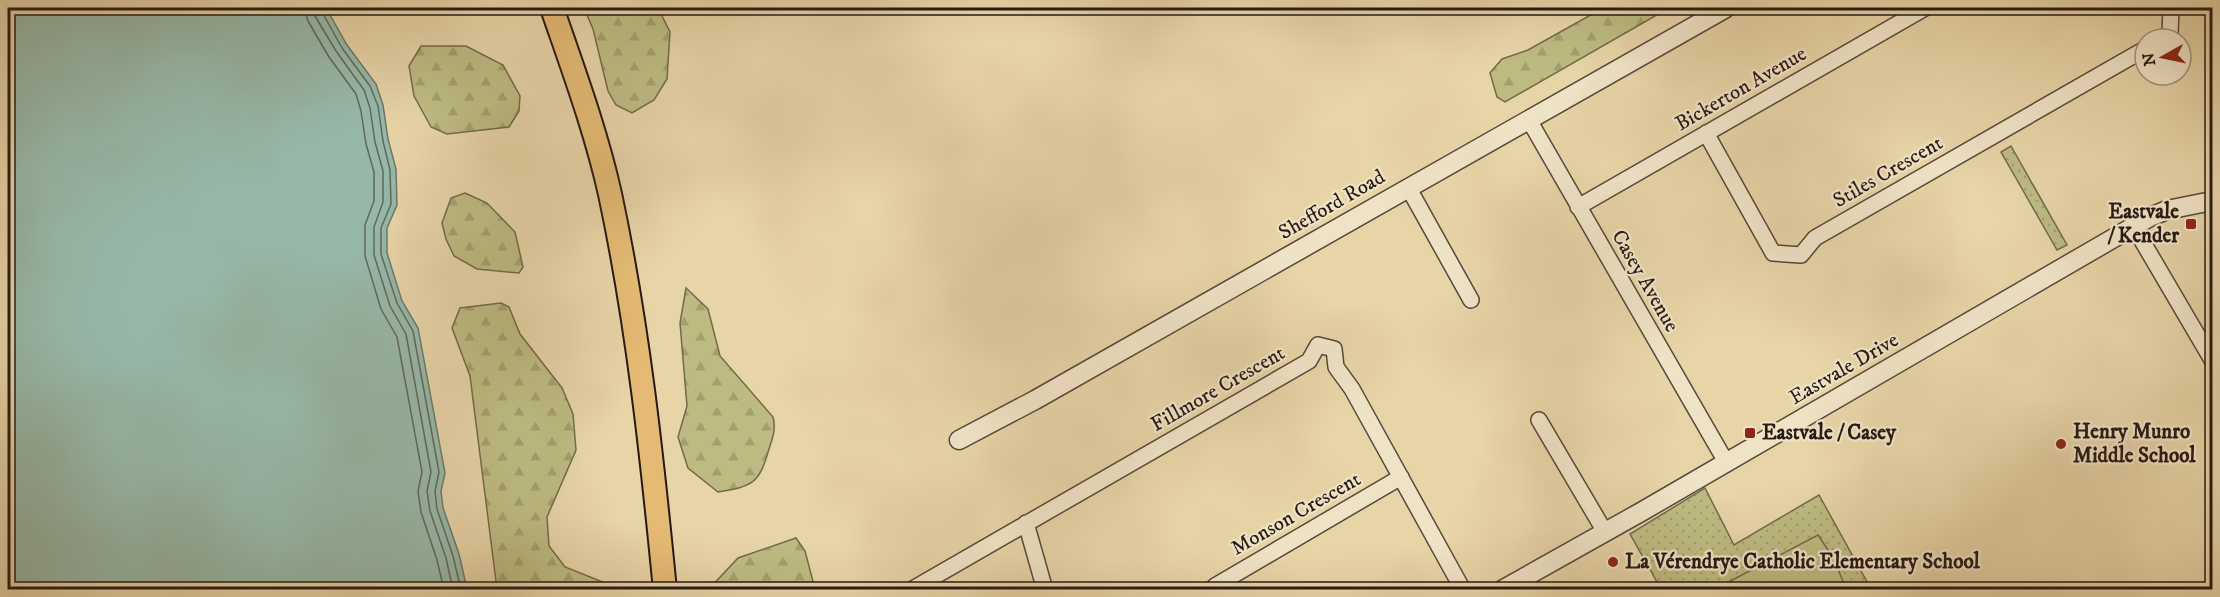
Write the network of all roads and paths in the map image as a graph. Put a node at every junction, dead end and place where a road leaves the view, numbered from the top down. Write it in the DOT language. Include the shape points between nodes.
graph roads {
  1 [pos="552,8"];
  2 [pos="1726,8"];
  3 [pos="1925,8"];
  4 [pos="2171,8"];
  5 [pos="2170,27"];
  6 [pos="2133,56"];
  7 [pos="1529,120"];
  8 [pos="1706,133"];
  9 [pos="1408,188"];
  10 [pos="2212,201"];
  11 [pos="1578,207"];
  12 [pos="2134,227"];
  13 [pos="1471,300"];
  14 [pos="2211,355"];
  15 [pos="1539,420"];
  16 [pos="958,440"];
  17 [pos="1726,462"];
  18 [pos="1401,477"];
  19 [pos="1026,523"];
  20 [pos="1605,532"];
  21 [pos="665,590"];
  22 [pos="911,590"];
  23 [pos="1045,590"];
  24 [pos="1214,590"];
  25 [pos="1463,590"];
  26 [pos="1502,590"];
  1 -- 21 [label="main road" via="607,184 635,322"];
  2 -- 7 [label="street, Shefford Road"];
  3 -- 8 [label="street, Bickerton Avenue"];
  4 -- 5 [label="street"];
  6 -- 8 [label="street, Stiles Crescent" via="1815,238 1801,255 1773,254"];
  7 -- 9 [label="street, Shefford Road"];
  7 -- 11 [label="street, Casey Avenue"];
  8 -- 11 [label="street, Bickerton Avenue"];
  9 -- 13 [label="street"];
  9 -- 16 [label="street, Shefford Road"];
  10 -- 12 [label="street, Eastvale Drive" via="2167,210"];
  11 -- 17 [label="street, Casey Avenue"];
  12 -- 14 [label="street"];
  12 -- 17 [label="street, Eastvale Drive"];
  15 -- 20 [label="street"];
  17 -- 20 [label="street, Eastvale Drive"];
  18 -- 19 [label="street, Fillmore Crescent" via="1336,367 1334,350 1318,345 1309,361"];
  18 -- 24 [label="street, Monson Crescent"];
  18 -- 25 [label="street, Fillmore Crescent"];
  19 -- 22 [label="street, Fillmore Crescent"];
  19 -- 23 [label="street"];
  20 -- 26 [label="street, Eastvale Drive"];
}
